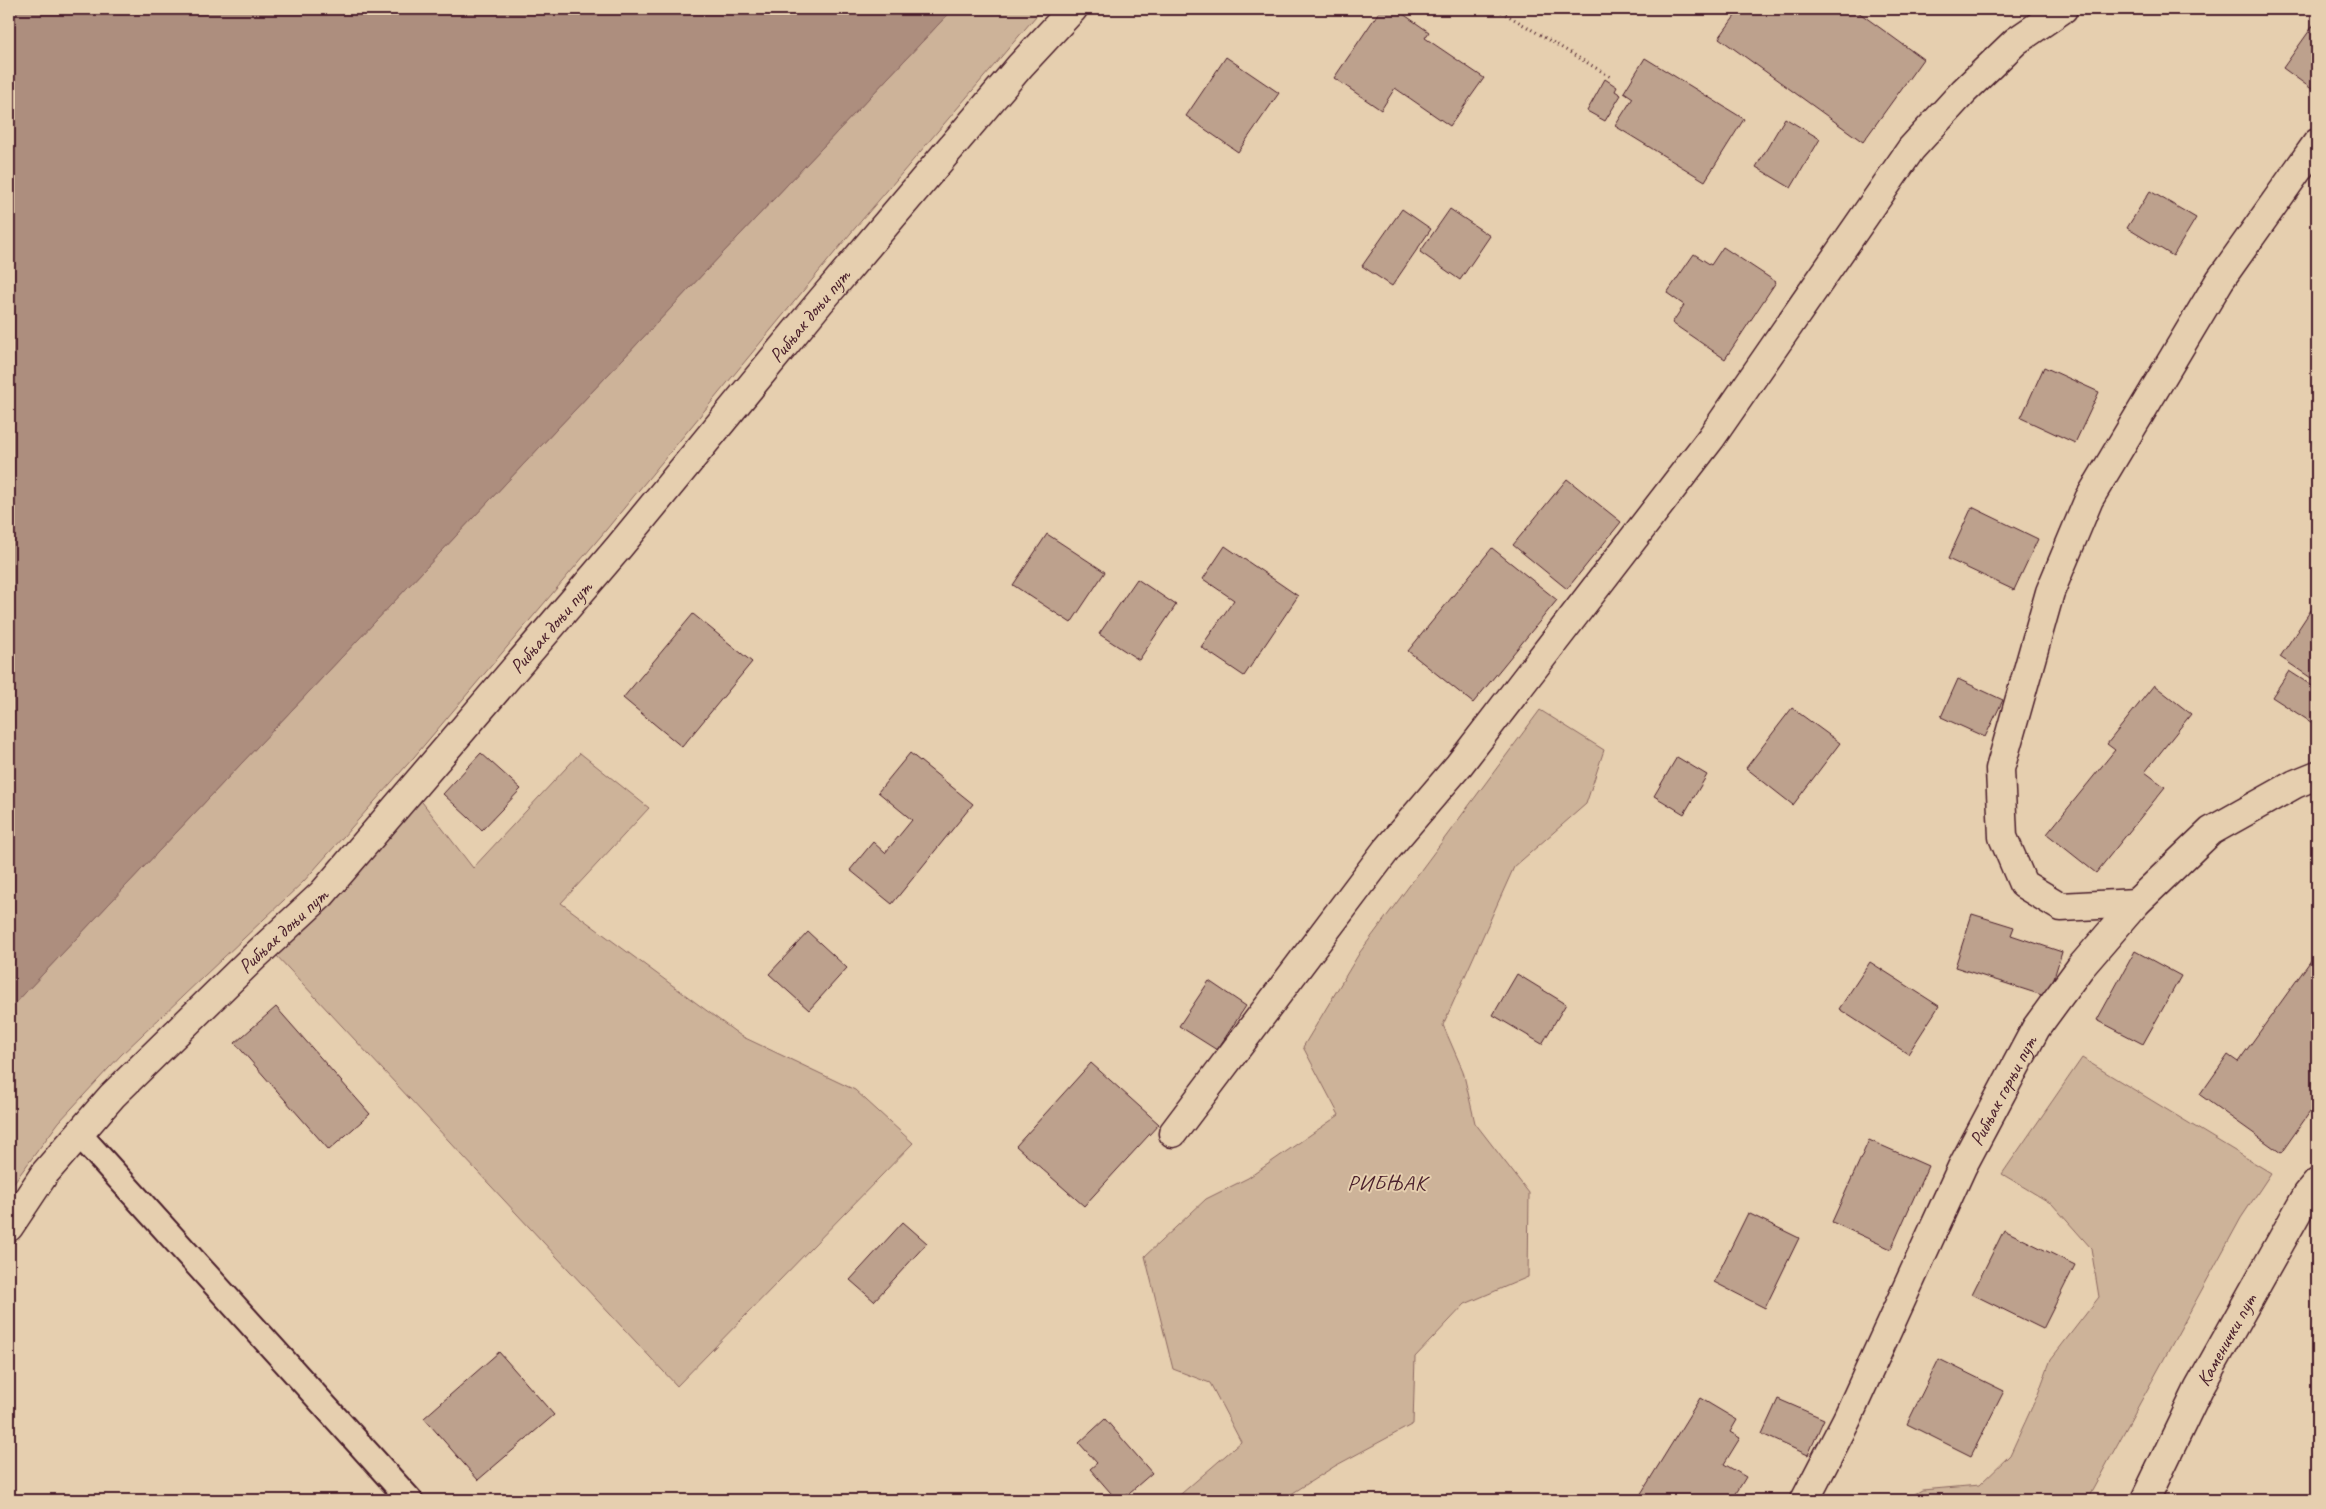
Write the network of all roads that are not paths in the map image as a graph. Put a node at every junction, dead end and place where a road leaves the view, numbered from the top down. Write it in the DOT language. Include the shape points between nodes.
graph roads {
  1 [pos="1073,9"];
  2 [pos="2063,9"];
  3 [pos="2317,143"];
  4 [pos="2317,775"];
  5 [pos="2136,903"];
  6 [pos="1174,1133"];
  7 [pos="79,1134"];
  8 [pos="2314,1193"];
  9 [pos="9,1227"];
  10 [pos="410,1500"];
  11 [pos="1805,1500"];
  12 [pos="2145,1500"];
  1 -- 7 [label="street, Рибњак доњи пут" via="1020,66 619,547 322,894 119,1089"];
  2 -- 6 [label="street" via="2016,42 1964,91 1911,149 1711,438 1460,765 1386,849"];
  3 -- 5 [label="street" via="2220,280 2089,499 2050,592 2000,769 2003,837 2023,884 2061,906"];
  4 -- 5 [label="street, Рибњак горњи пут" via="2212,831"];
  5 -- 11 [label="street, Рибњак горњи пут" via="2080,968 2036,1028 1962,1167 1847,1419"];
  7 -- 9 [label="street, Рибњак доњи пут" via="45,1174"];
  7 -- 10 [label="lane"];
  8 -- 12 [label="street, Каменички пут" via="2199,1388"];
}
